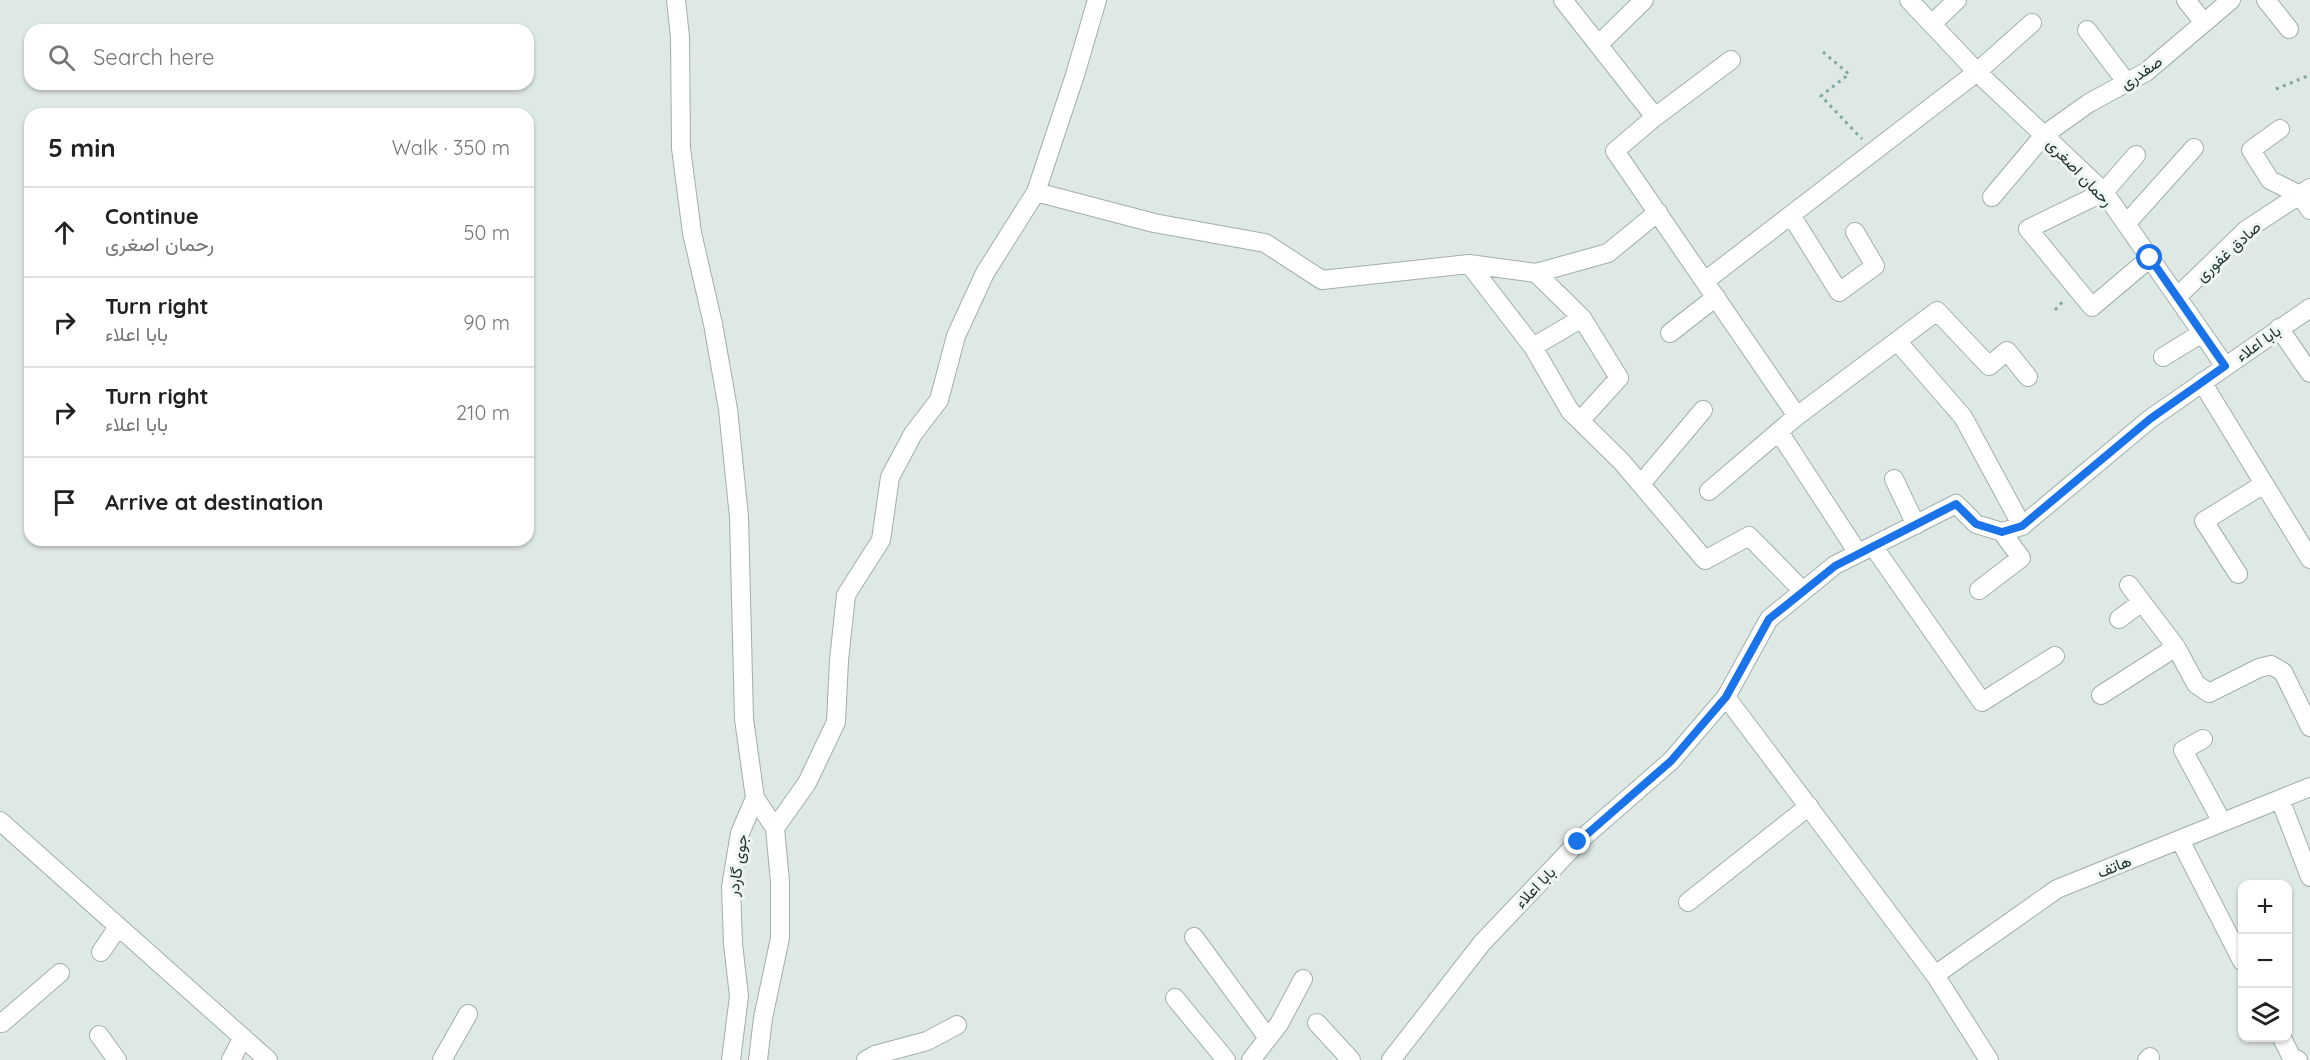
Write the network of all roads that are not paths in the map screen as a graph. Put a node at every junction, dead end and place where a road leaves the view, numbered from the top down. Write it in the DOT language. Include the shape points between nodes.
graph roads {
  1 [pos="676,0"];
  2 [pos="1097,0"];
  3 [pos="1563,0"];
  4 [pos="1644,0"];
  5 [pos="1909,0"];
  6 [pos="1957,0"];
  7 [pos="2186,0"];
  8 [pos="2230,0"];
  9 [pos="2266,0"];
  10 [pos="2032,23"];
  11 [pos="2204,23"];
  12 [pos="1932,24"];
  13 [pos="2289,29"];
  14 [pos="2087,30"];
  15 [pos="1598,45"];
  16 [pos="1731,60"];
  17 [pos="1977,72"];
  18 [pos="2127,83"];
  19 [pos="1655,117"];
  20 [pos="2280,129"];
  21 [pos="2044,135"];
  22 [pos="2194,148"];
  23 [pos="2136,155"];
  24 [pos="1036,192"];
  25 [pos="2104,192"];
  26 [pos="1992,197"];
  27 [pos="2307,198"];
  28 [pos="1658,212"];
  29 [pos="1791,214"];
  30 [pos="2126,224"];
  31 [pos="1855,232"];
  32 [pos="2150,258"];
  33 [pos="1468,264"];
  34 [pos="1536,273"];
  35 [pos="1705,281"];
  36 [pos="1716,297"];
  37 [pos="2177,297"];
  38 [pos="2310,308"];
  39 [pos="1582,318"];
  40 [pos="2279,328"];
  41 [pos="1670,333"];
  42 [pos="2202,333"];
  43 [pos="1897,341"];
  44 [pos="1533,347"];
  45 [pos="2163,357"];
  46 [pos="2225,366"];
  47 [pos="2310,373"];
  48 [pos="2028,377"];
  49 [pos="2202,382"];
  50 [pos="1703,410"];
  51 [pos="1797,416"];
  52 [pos="1580,420"];
  53 [pos="1779,432"];
  54 [pos="1894,479"];
  55 [pos="1641,484"];
  56 [pos="2264,484"];
  57 [pos="1709,491"];
  58 [pos="1916,525"];
  59 [pos="2022,526"];
  60 [pos="2002,532"];
  61 [pos="1866,550"];
  62 [pos="2310,559"];
  63 [pos="2238,574"];
  64 [pos="2129,585"];
  65 [pos="1979,590"];
  66 [pos="1803,591"];
  67 [pos="2142,602"];
  68 [pos="2119,619"];
  69 [pos="2176,647"];
  70 [pos="2055,656"];
  71 [pos="2101,695"];
  72 [pos="1726,697"];
  73 [pos="2310,727"];
  74 [pos="2203,739"];
  75 [pos="2310,787"];
  76 [pos="756,798"];
  77 [pos="2280,799"];
  78 [pos="1809,806"];
  79 [pos="0,821"];
  80 [pos="2222,822"];
  81 [pos="775,828"];
  82 [pos="2180,840"];
  83 [pos="2310,877"];
  84 [pos="1688,902"];
  85 [pos="118,927"];
  86 [pos="1194,937"];
  87 [pos="101,952"];
  88 [pos="2238,953"];
  89 [pos="60,974"];
  90 [pos="1935,975"];
  91 [pos="1303,979"];
  92 [pos="1175,998"];
  93 [pos="468,1014"];
  94 [pos="0,1021"];
  95 [pos="1317,1023"];
  96 [pos="957,1025"];
  97 [pos="99,1035"];
  98 [pos="243,1037"];
  99 [pos="1268,1038"];
  100 [pos="2284,1042"];
  101 [pos="117,1060"];
  102 [pos="231,1060"];
  103 [pos="268,1060"];
  104 [pos="442,1060"];
  105 [pos="731,1060"];
  106 [pos="758,1060"];
  107 [pos="866,1060"];
  108 [pos="1226,1060"];
  109 [pos="1251,1060"];
  110 [pos="1351,1060"];
  111 [pos="1391,1060"];
  112 [pos="1989,1060"];
  113 [pos="2298,1060"];
  1 -- 76 [label="street" via="681,148 692,233 728,409 739,517 744,718"];
  2 -- 24 [label="street"];
  3 -- 15 [label="street"];
  4 -- 15 [label="street"];
  5 -- 12 [label="street, رحمان اصغری"];
  6 -- 12 [label="street"];
  7 -- 11 [label="street"];
  8 -- 11 [label="street, صفدری"];
  9 -- 13 [label="street"];
  10 -- 17 [label="street"];
  11 -- 18 [label="street, صفدری" via="2146,72"];
  12 -- 17 [label="street, رحمان اصغری"];
  14 -- 18 [label="street"];
  15 -- 19 [label="street"];
  16 -- 19 [label="street"];
  17 -- 21 [label="street, رحمان اصغری"];
  17 -- 29 [label="street"];
  18 -- 21 [label="street, صفدری" via="2089,103"];
  19 -- 28 [label="street" via="1615,151"];
  20 -- 27 [label="street" via="2251,150 2270,180"];
  21 -- 25 [label="street, رحمان اصغری"];
  21 -- 26 [label="street, صفدری"];
  22 -- 30 [label="street"];
  23 -- 25 [label="street"];
  24 -- 33 [label="street" via="1154,223 1265,243 1322,280"];
  24 -- 81 [label="street" via="985,273 956,336 939,400 913,434 890,477 881,540 846,596 836,722 807,783"];
  25 -- 30 [label="street, رحمان اصغری"];
  25 -- 32 [label="street" via="2028,229 2092,307"];
  27 -- 37 [label="street, صادق غفوری" via="2247,231"];
  28 -- 34 [label="street" via="1608,253"];
  28 -- 35 [label="street"];
  29 -- 31 [label="street" via="1839,292 1875,266"];
  29 -- 35 [label="street"];
  30 -- 32 [label="street, رحمان اصغری"];
  32 -- 37 [label="street, رحمان اصغری"];
  33 -- 34 [label="street"];
  33 -- 44 [label="street"];
  34 -- 39 [label="street"];
  35 -- 36 [label="street"];
  36 -- 41 [label="street"];
  36 -- 51 [label="street"];
  37 -- 42 [label="street, رحمان اصغری"];
  38 -- 40 [label="street, بابا اعلاء"];
  39 -- 44 [label="street"];
  39 -- 52 [label="street" via="1619,378"];
  40 -- 46 [label="street, بابا اعلاء"];
  40 -- 47 [label="street"];
  42 -- 45 [label="street"];
  42 -- 46 [label="street, رحمان اصغری"];
  43 -- 48 [label="street" via="1936,311 1989,366 2007,351"];
  43 -- 51 [label="street"];
  43 -- 59 [label="street" via="1963,417"];
  44 -- 52 [label="street" via="1570,411"];
  46 -- 49 [label="street, بابا اعلاء"];
  49 -- 56 [label="street"];
  49 -- 59 [label="street, بابا اعلاء" via="2150,419"];
  50 -- 55 [label="street"];
  51 -- 53 [label="street"];
  52 -- 55 [label="street"];
  53 -- 57 [label="street"];
  53 -- 61 [label="street"];
  54 -- 58 [label="street"];
  55 -- 66 [label="street" via="1705,560 1749,536"];
  56 -- 62 [label="street"];
  56 -- 63 [label="street" via="2204,522"];
  58 -- 60 [label="street, بابا اعلاء" via="1956,504 1976,524"];
  58 -- 61 [label="street, بابا اعلاء"];
  59 -- 60 [label="street, بابا اعلاء"];
  60 -- 65 [label="street" via="2021,558"];
  61 -- 66 [label="street, بابا اعلاء" via="1835,566"];
  61 -- 70 [label="street" via="1982,702"];
  64 -- 67 [label="street"];
  66 -- 72 [label="street, بابا اعلاء" via="1769,619"];
  67 -- 68 [label="street"];
  67 -- 69 [label="street"];
  69 -- 71 [label="street"];
  69 -- 73 [label="street" via="2196,684 2209,693 2259,668 2271,665 2283,672"];
  72 -- 78 [label="street"];
  72 -- 111 [label="street, بابا اعلاء" via="1671,761 1578,842 1482,943"];
  74 -- 80 [label="street" via="2183,750"];
  75 -- 77 [label="street, هاتف"];
  76 -- 81 [label="street, جوی گاردر"];
  76 -- 105 [label="street, جوی گاردر" via="741,833 731,887 739,996"];
  77 -- 80 [label="street, هاتف"];
  77 -- 83 [label="street"];
  78 -- 84 [label="street"];
  78 -- 90 [label="street"];
  79 -- 85 [label="street"];
  80 -- 82 [label="street, هاتف"];
  81 -- 106 [label="street, جوی گاردر" via="780,938"];
  82 -- 88 [label="street"];
  82 -- 90 [label="street, هاتف" via="2057,889"];
  85 -- 87 [label="street"];
  85 -- 98 [label="street"];
  86 -- 99 [label="street"];
  89 -- 94 [label="street"];
  90 -- 112 [label="street"];
  91 -- 99 [label="street"];
  92 -- 108 [label="street"];
  93 -- 104 [label="street"];
  95 -- 110 [label="street"];
  96 -- 107 [label="street" via="927,1041"];
  97 -- 101 [label="street"];
  98 -- 102 [label="street"];
  98 -- 103 [label="street"];
  99 -- 109 [label="street"];
  100 -- 113 [label="street" via="2292,1058"];
}
